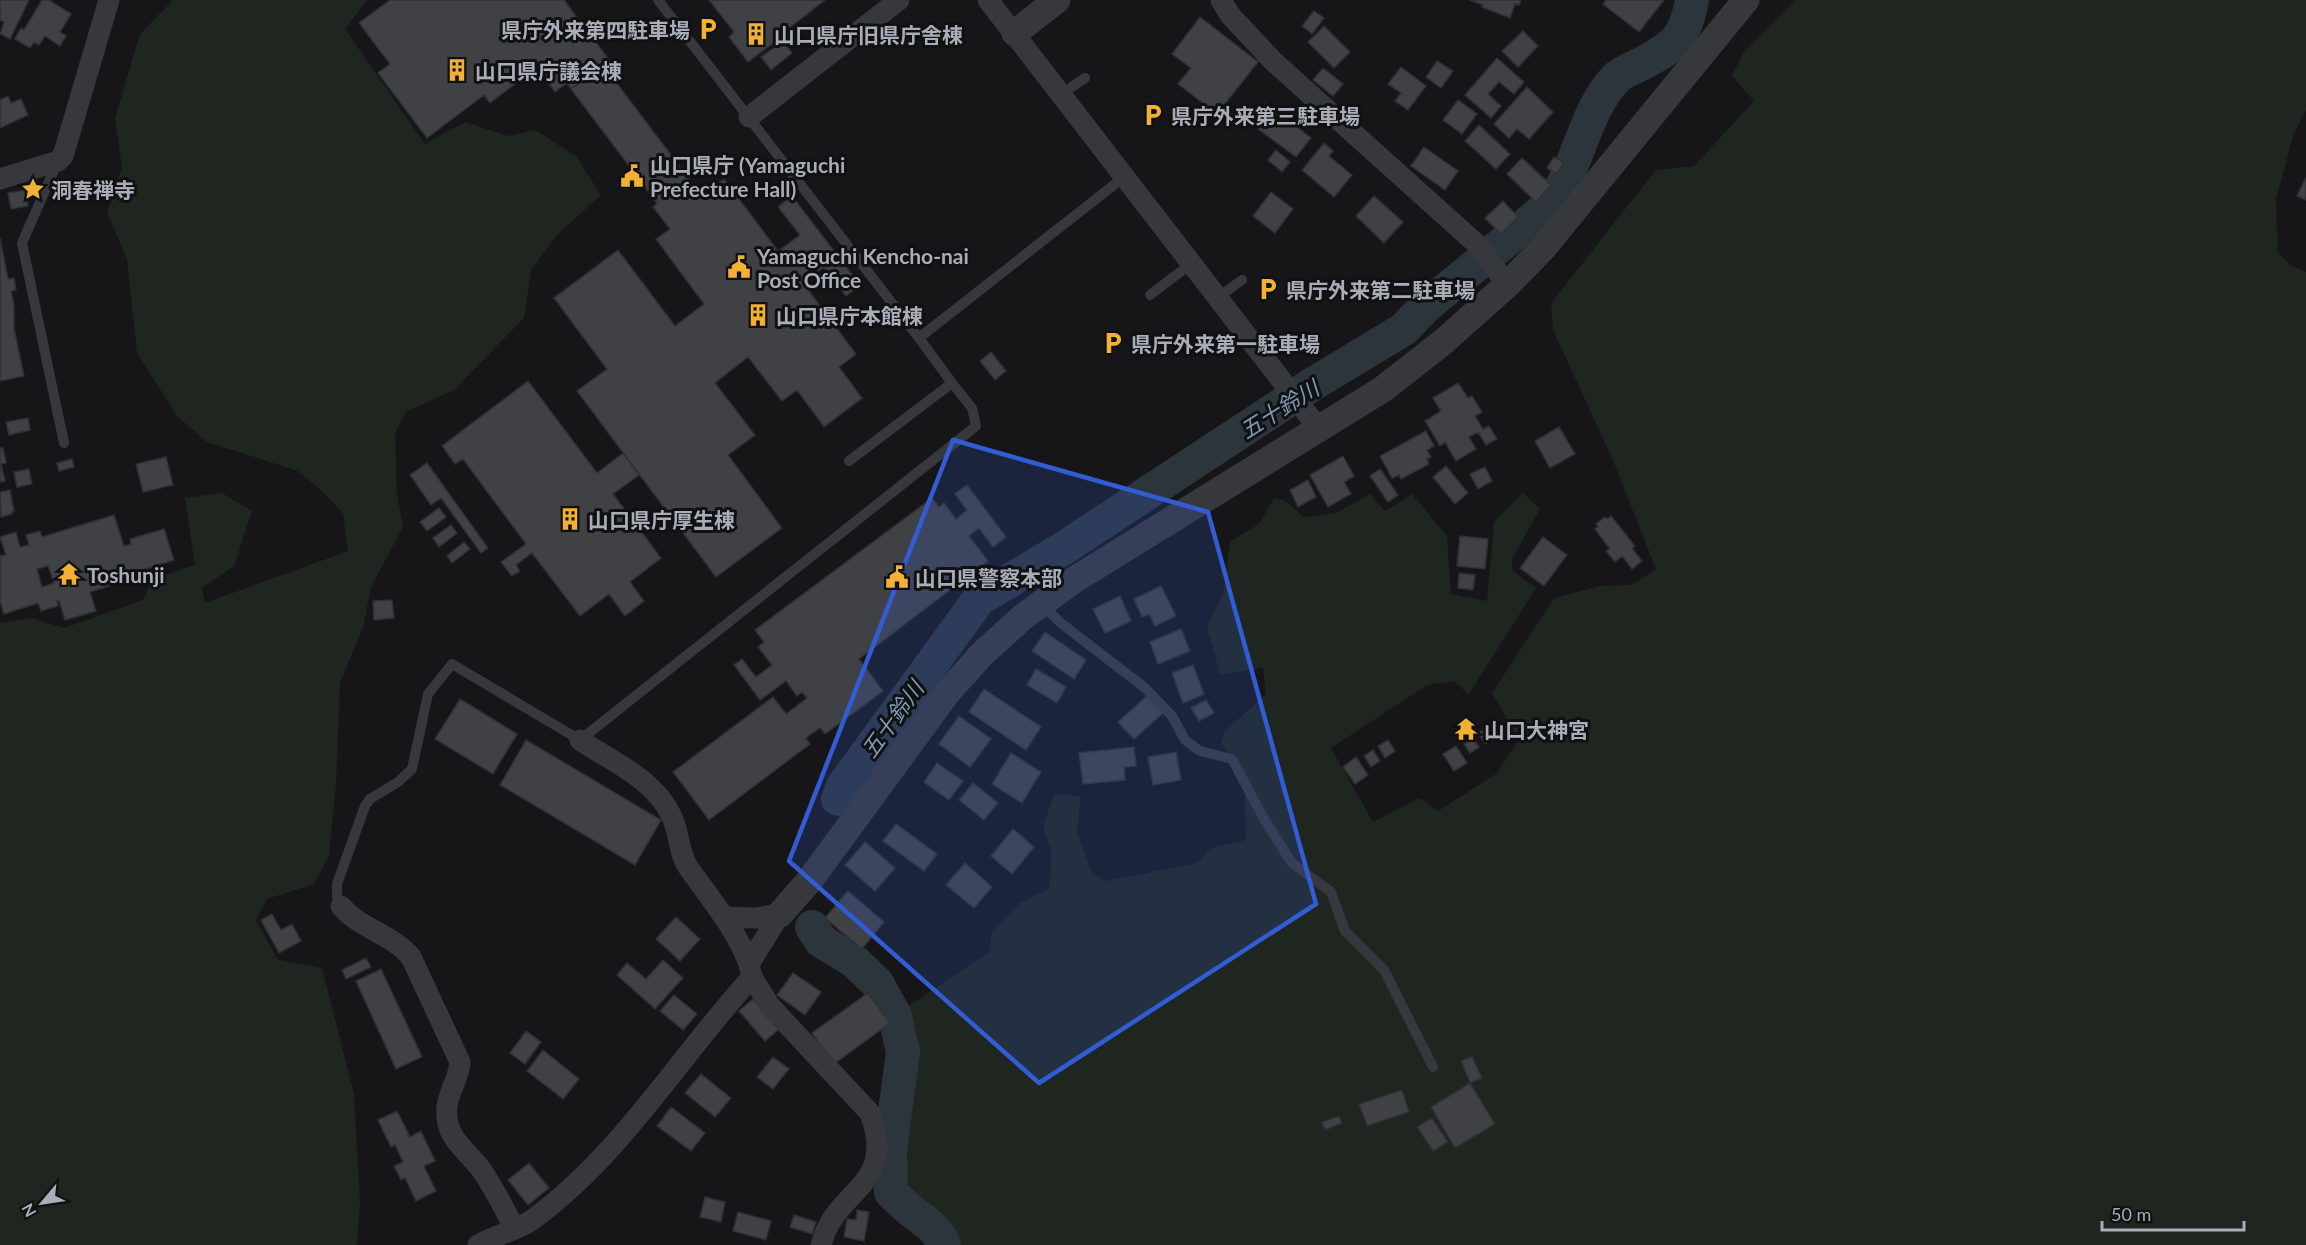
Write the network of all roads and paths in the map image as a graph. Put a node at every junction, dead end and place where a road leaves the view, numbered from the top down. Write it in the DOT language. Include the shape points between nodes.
graph roads {
  1 [pos="109,0"];
  2 [pos="658,0"];
  3 [pos="899,0"];
  4 [pos="988,0"];
  5 [pos="1057,0"];
  6 [pos="1221,0"];
  7 [pos="1746,0"];
  8 [pos="1015,33"];
  9 [pos="1085,78"];
  10 [pos="1060,95"];
  11 [pos="749,117"];
  12 [pos="58,161"];
  13 [pos="1124,177"];
  14 [pos="0,179"];
  15 [pos="1192,264"];
  16 [pos="1502,278"];
  17 [pos="1242,280"];
  18 [pos="1150,295"];
  19 [pos="1217,298"];
  20 [pos="919,338"];
  21 [pos="952,383"];
  22 [pos="1319,429"];
  23 [pos="64,443"];
  24 [pos="849,461"];
  25 [pos="1041,604"];
  26 [pos="580,740"];
  27 [pos="341,906"];
  28 [pos="780,914"];
  29 [pos="726,917"];
  30 [pos="751,970"];
  31 [pos="1433,1067"];
  32 [pos="515,1229"];
  33 [pos="478,1245"];
  34 [pos="821,1245"];
  1 -- 12 [label="street" via="70,137"];
  2 -- 11 [label="lane"];
  3 -- 11 [label="street"];
  4 -- 8 [label="street"];
  5 -- 8 [label="street"];
  6 -- 16 [label="street" via="1273,61 1480,247"];
  7 -- 16 [label="street" via="1544,247"];
  8 -- 10 [label="street"];
  9 -- 10 [label="lane"];
  10 -- 13 [label="street"];
  11 -- 20 [label="lane"];
  12 -- 14 [label="street"];
  12 -- 23 [label="lane" via="22,243"];
  13 -- 15 [label="street"];
  13 -- 20 [label="lane"];
  15 -- 18 [label="lane"];
  15 -- 19 [label="street"];
  16 -- 22 [label="street" via="1443,342 1391,383"];
  17 -- 19 [label="lane"];
  19 -- 22 [label="street"];
  20 -- 21 [label="lane"];
  21 -- 24 [label="lane"];
  21 -- 26 [label="lane" via="972,408 976,426"];
  22 -- 25 [label="street"];
  25 -- 28 [label="street" via="982,654 947,693 810,880"];
  25 -- 31 [label="lane" via="1144,687 1172,716 1185,740 1200,751 1232,759 1292,863 1332,892 1345,931 1384,970"];
  26 -- 27 [label="lane" via="452,664 428,694 412,769 365,806 337,884"];
  26 -- 29 [label="street" via="652,788 671,814 686,865"];
  27 -- 32 [label="street" via="350,917 401,945 411,957 460,1062 460,1073 447,1104 453,1139 480,1168"];
  28 -- 29 [label="street"];
  28 -- 30 [label="street"];
  29 -- 30 [label="street"];
  30 -- 32 [label="street" via="639,1117 581,1179 531,1221"];
  30 -- 34 [label="street" via="770,1006 870,1113 877,1131 878,1153 871,1174 834,1215"];
  32 -- 33 [label="street"];
}
